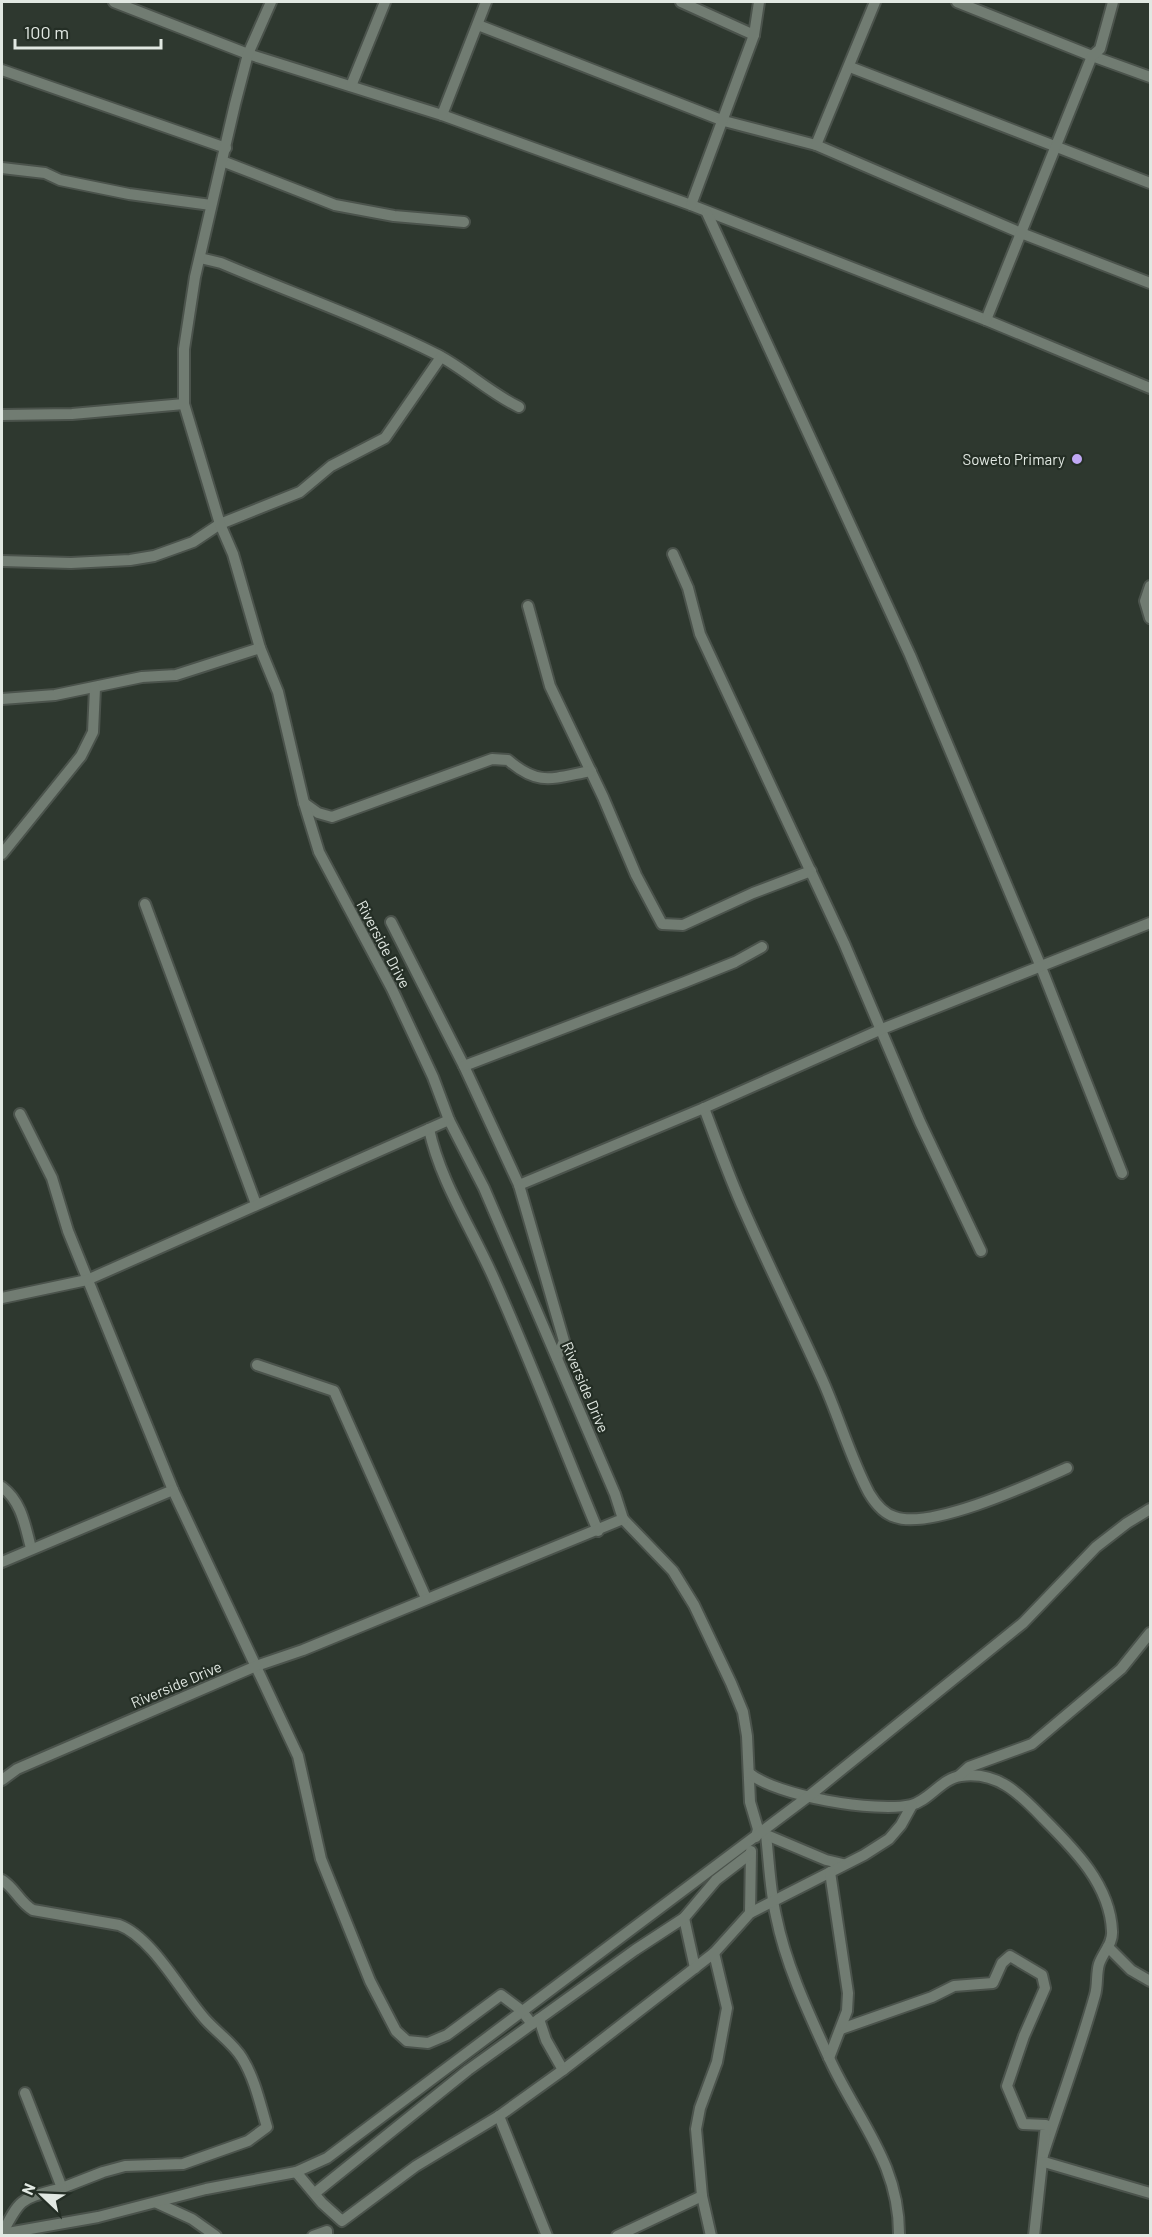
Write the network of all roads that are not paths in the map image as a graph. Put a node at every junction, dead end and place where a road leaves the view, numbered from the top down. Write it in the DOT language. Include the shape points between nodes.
graph roads {
  1 [pos="114,2"];
  2 [pos="271,2"];
  3 [pos="386,2"];
  4 [pos="486,2"];
  5 [pos="681,2"];
  6 [pos="759,2"];
  7 [pos="875,2"];
  8 [pos="957,2"];
  9 [pos="1113,2"];
  10 [pos="478,25"];
  11 [pos="754,35"];
  12 [pos="248,54"];
  13 [pos="1092,56"];
  14 [pos="850,67"];
  15 [pos="2,70"];
  16 [pos="1150,76"];
  17 [pos="351,87"];
  18 [pos="442,115"];
  19 [pos="724,121"];
  20 [pos="816,145"];
  21 [pos="1055,146"];
  22 [pos="226,148"];
  23 [pos="222,160"];
  24 [pos="2,168"];
  25 [pos="1150,183"];
  26 [pos="211,205"];
  27 [pos="691,205"];
  28 [pos="707,213"];
  29 [pos="464,222"];
  30 [pos="1021,233"];
  31 [pos="200,258"];
  32 [pos="1150,283"];
  33 [pos="986,320"];
  34 [pos="441,357"];
  35 [pos="1150,388"];
  36 [pos="184,404"];
  37 [pos="519,407"];
  38 [pos="2,415"];
  39 [pos="220,524"];
  40 [pos="673,554"];
  41 [pos="2,561"];
  42 [pos="1150,586"];
  43 [pos="528,606"];
  44 [pos="1150,618"];
  45 [pos="260,648"];
  46 [pos="95,688"];
  47 [pos="2,699"];
  48 [pos="591,771"];
  49 [pos="304,803"];
  50 [pos="2,854"];
  51 [pos="812,872"];
  52 [pos="146,904"];
  53 [pos="391,922"];
  54 [pos="1150,923"];
  55 [pos="762,947"];
  56 [pos="1041,967"];
  57 [pos="882,1029"];
  58 [pos="464,1066"];
  59 [pos="704,1108"];
  60 [pos="20,1114"];
  61 [pos="449,1120"];
  62 [pos="429,1129"];
  63 [pos="1122,1173"];
  64 [pos="519,1185"];
  65 [pos="256,1204"];
  66 [pos="981,1251"];
  67 [pos="87,1280"];
  68 [pos="2,1298"];
  69 [pos="557,1358"];
  70 [pos="257,1365"];
  71 [pos="1067,1468"];
  72 [pos="2,1487"];
  73 [pos="173,1490"];
  74 [pos="1150,1509"];
  75 [pos="623,1518"];
  76 [pos="598,1531"];
  77 [pos="31,1548"];
  78 [pos="2,1562"];
  79 [pos="426,1598"];
  80 [pos="1150,1633"];
  81 [pos="256,1666"];
  82 [pos="749,1773"];
  83 [pos="958,1776"];
  84 [pos="2,1780"];
  85 [pos="809,1796"];
  86 [pos="912,1805"];
  87 [pos="761,1834"];
  88 [pos="750,1854"];
  89 [pos="843,1864"];
  90 [pos="830,1872"];
  91 [pos="2,1880"];
  92 [pos="774,1902"];
  93 [pos="750,1913"];
  94 [pos="684,1918"];
  95 [pos="1108,1947"];
  96 [pos="714,1953"];
  97 [pos="695,1968"];
  98 [pos="1150,1981"];
  99 [pos="521,2010"];
  100 [pos="536,2022"];
  101 [pos="841,2029"];
  102 [pos="829,2058"];
  103 [pos="563,2070"];
  104 [pos="25,2093"];
  105 [pos="499,2116"];
  106 [pos="1043,2159"];
  107 [pos="296,2172"];
  108 [pos="62,2188"];
  109 [pos="315,2193"];
  110 [pos="1150,2193"];
  111 [pos="702,2196"];
  112 [pos="158,2203"];
  113 [pos="2,2234"];
  114 [pos="216,2235"];
  115 [pos="313,2235"];
  116 [pos="327,2235"];
  117 [pos="547,2235"];
  118 [pos="617,2235"];
  119 [pos="711,2235"];
  120 [pos="899,2235"];
  121 [pos="1034,2235"];
  1 -- 12 [label="street"];
  2 -- 12 [label="street, Riverside Drive"];
  3 -- 17 [label="street"];
  4 -- 10 [label="street"];
  5 -- 11 [label="street"];
  6 -- 11 [label="street"];
  7 -- 14 [label="street"];
  8 -- 13 [label="street"];
  9 -- 13 [label="street" via="1100,49"];
  10 -- 18 [label="street"];
  10 -- 19 [label="street"];
  11 -- 19 [label="street"];
  12 -- 17 [label="street"];
  12 -- 22 [label="street, Riverside Drive"];
  13 -- 16 [label="street"];
  13 -- 21 [label="street"];
  14 -- 20 [label="street"];
  14 -- 21 [label="street"];
  15 -- 22 [label="street"];
  17 -- 18 [label="street"];
  18 -- 27 [label="street"];
  19 -- 20 [label="street"];
  19 -- 27 [label="street"];
  20 -- 30 [label="street"];
  21 -- 25 [label="street"];
  21 -- 30 [label="street"];
  22 -- 23 [label="street, Riverside Drive"];
  23 -- 26 [label="street, Riverside Drive"];
  23 -- 29 [label="street" via="335,206"];
  24 -- 26 [label="street" via="45,173 60,180 129,194"];
  26 -- 31 [label="street, Riverside Drive"];
  27 -- 28 [label="street"];
  28 -- 33 [label="street"];
  28 -- 56 [label="street" via="910,655"];
  30 -- 32 [label="street"];
  30 -- 33 [label="street"];
  31 -- 34 [label="street" via="381,328"];
  31 -- 36 [label="street, Riverside Drive" via="184,349"];
  33 -- 35 [label="street"];
  34 -- 37 [label="street"];
  34 -- 39 [label="street" via="385,438 330,466 300,492"];
  36 -- 38 [label="street" via="72,414"];
  36 -- 39 [label="street, Riverside Drive"];
  39 -- 41 [label="street" via="193,542 154,556 71,563"];
  39 -- 45 [label="street, Riverside Drive" via="233,554"];
  40 -- 51 [label="street" via="688,588 700,634"];
  42 -- 44 [label="street" via="1145,601"];
  43 -- 48 [label="street" via="550,686"];
  45 -- 46 [label="street" via="176,675 142,677"];
  45 -- 49 [label="street, Riverside Drive" via="278,692"];
  46 -- 47 [label="street"];
  46 -- 50 [label="street" via="93,732 81,756"];
  48 -- 49 [label="street" via="541,780 522,772 508,760 492,759 332,817"];
  48 -- 51 [label="street" via="662,924 683,925"];
  49 -- 61 [label="street, Riverside Drive" via="319,852 392,989"];
  51 -- 57 [label="street"];
  52 -- 65 [label="street"];
  53 -- 58 [label="street"];
  54 -- 56 [label="street"];
  55 -- 58 [label="street" via="685,982"];
  56 -- 57 [label="street"];
  56 -- 63 [label="street"];
  57 -- 59 [label="street"];
  57 -- 66 [label="street" via="920,1122"];
  58 -- 64 [label="street"];
  59 -- 64 [label="street"];
  59 -- 71 [label="street" via="743,1209 870,1495 884,1512 915,1520 941,1516"];
  60 -- 67 [label="street" via="52,1178"];
  61 -- 62 [label="street"];
  61 -- 69 [label="street, Riverside Drive" via="484,1188"];
  62 -- 65 [label="street"];
  62 -- 76 [label="street" via="443,1174 508,1312"];
  64 -- 69 [label="street" via="564,1341"];
  65 -- 67 [label="street"];
  67 -- 68 [label="street"];
  67 -- 73 [label="street"];
  69 -- 75 [label="street, Riverside Drive"];
  70 -- 79 [label="street" via="334,1391"];
  72 -- 77 [label="street" via="13,1495"];
  73 -- 77 [label="street"];
  73 -- 81 [label="street"];
  74 -- 85 [label="street" via="1096,1547 1023,1623"];
  75 -- 76 [label="street, Riverside Drive"];
  75 -- 82 [label="street" via="673,1571 694,1605 743,1712"];
  76 -- 79 [label="street, Riverside Drive"];
  77 -- 78 [label="street"];
  79 -- 81 [label="street, Riverside Drive"];
  80 -- 83 [label="street" via="1121,1669 1032,1744 969,1767"];
  81 -- 84 [label="street, Riverside Drive" via="17,1769"];
  81 -- 99 [label="street" via="298,1756 321,1859 370,1981 396,2031 407,2041 428,2043 447,2035 499,1995"];
  82 -- 85 [label="street" via="770,1787"];
  82 -- 87 [label="street" via="750,1802"];
  83 -- 86 [label="street"];
  83 -- 95 [label="street" via="984,1774 994,1778 1034,1808 1090,1869 1101,1889 1112,1930"];
  85 -- 86 [label="street" via="884,1807"];
  85 -- 87 [label="street"];
  86 -- 89 [label="street" via="901,1826 888,1839"];
  87 -- 88 [label="street"];
  87 -- 89 [label="street"];
  87 -- 92 [label="street"];
  87 -- 99 [label="street"];
  88 -- 93 [label="street"];
  88 -- 94 [label="street" via="716,1880"];
  89 -- 90 [label="street"];
  90 -- 92 [label="street"];
  90 -- 101 [label="street" via="848,1986 847,2011"];
  91 -- 108 [label="street" via="33,1910 119,1925 137,1934 180,1984 202,2017 242,2057 267,2127 248,2141 183,2164 125,2166"];
  92 -- 93 [label="street"];
  92 -- 102 [label="street" via="791,1968"];
  93 -- 96 [label="street"];
  94 -- 97 [label="street"];
  94 -- 100 [label="street"];
  95 -- 98 [label="street" via="1131,1970"];
  95 -- 106 [label="street" via="1098,1965 1095,1993"];
  96 -- 97 [label="street"];
  96 -- 111 [label="street" via="727,2008 717,2062 698,2118"];
  97 -- 103 [label="street"];
  99 -- 100 [label="street"];
  99 -- 107 [label="street" via="327,2158"];
  100 -- 103 [label="street"];
  100 -- 109 [label="street" via="455,2080"];
  101 -- 102 [label="street"];
  101 -- 106 [label="street" via="954,1986 993,1983 1002,1963 1010,1956 1042,1975 1045,1988 1007,2086 1023,2124 1046,2126"];
  102 -- 120 [label="street" via="892,2179"];
  103 -- 105 [label="street"];
  104 -- 108 [label="street"];
  105 -- 109 [label="street" via="416,2166 342,2221"];
  105 -- 117 [label="street"];
  106 -- 110 [label="street"];
  106 -- 121 [label="street"];
  107 -- 109 [label="street"];
  107 -- 112 [label="street" via="206,2189"];
  108 -- 113 [label="street" via="25,2198 16,2205"];
  111 -- 118 [label="street"];
  111 -- 119 [label="street"];
  112 -- 113 [label="street"];
  112 -- 114 [label="street"];
  115 -- 116 [label="street" via="327,2231"];
}
